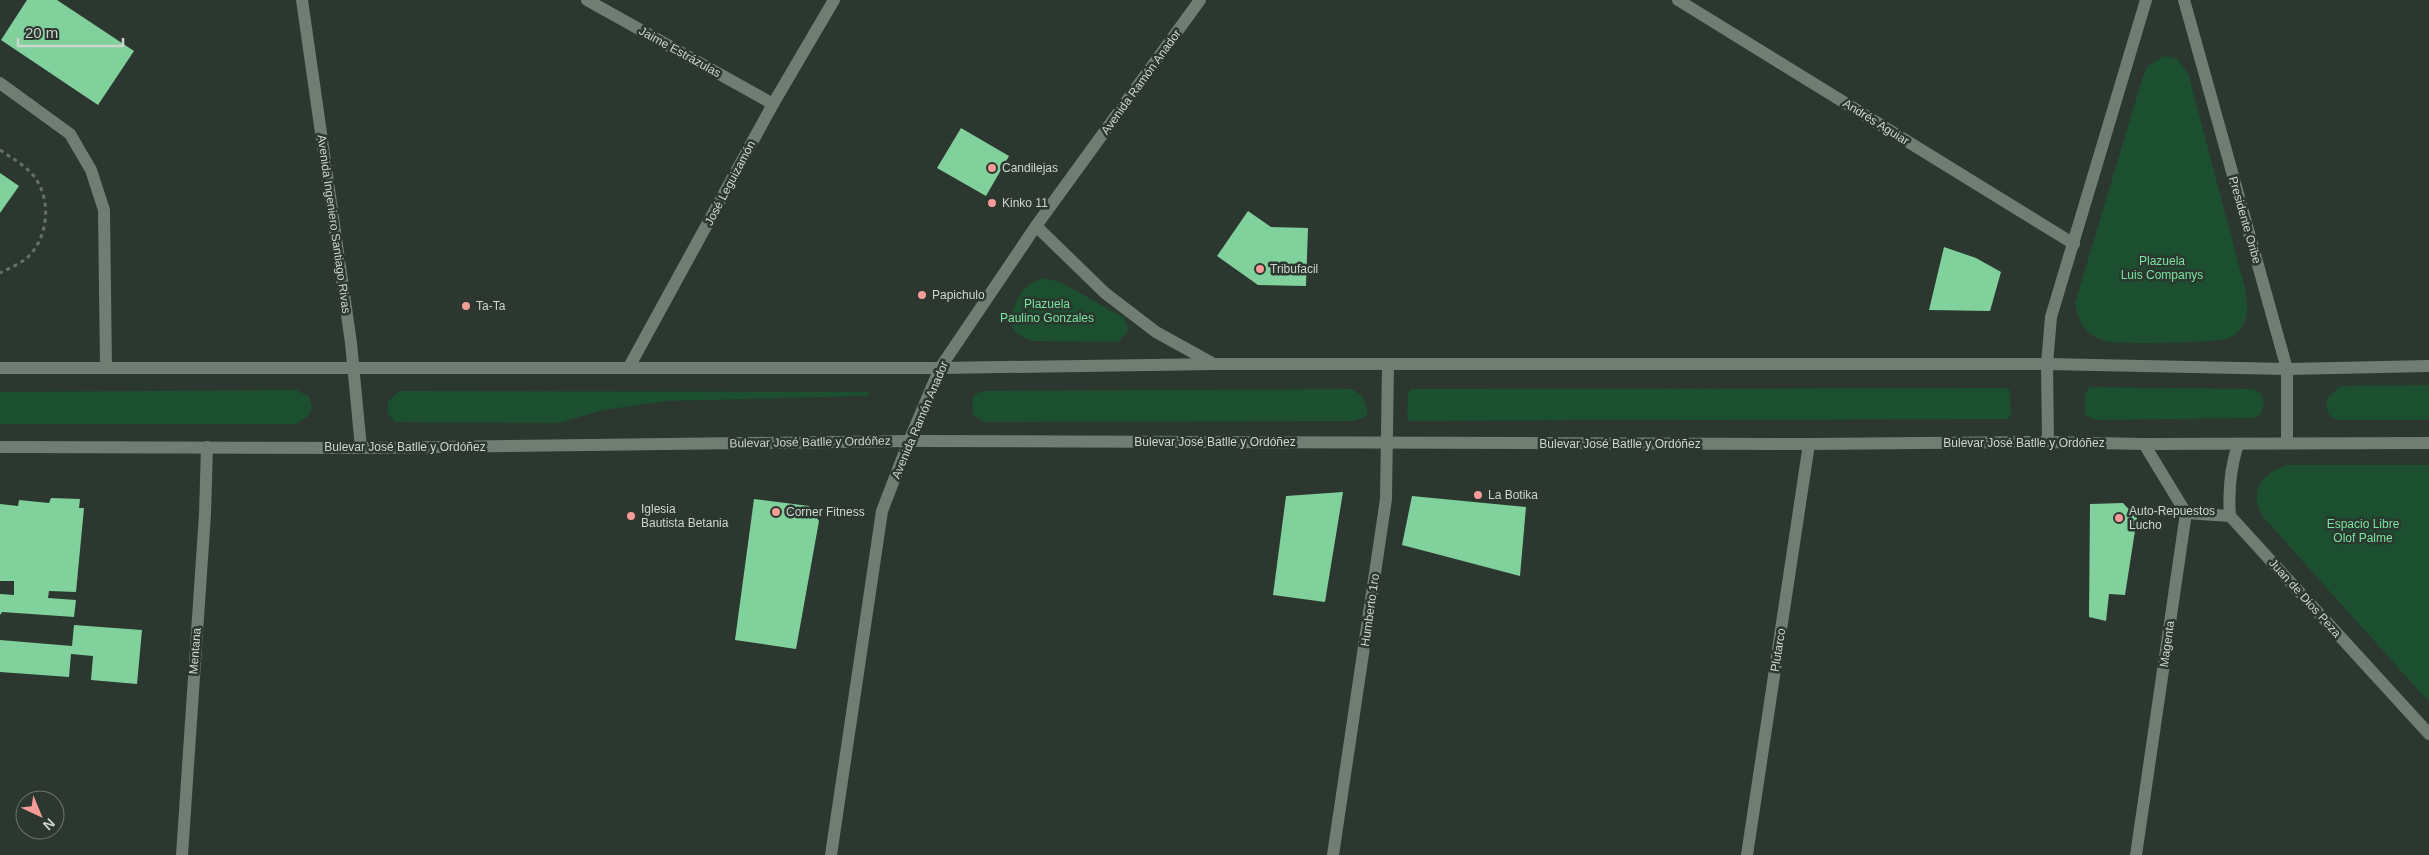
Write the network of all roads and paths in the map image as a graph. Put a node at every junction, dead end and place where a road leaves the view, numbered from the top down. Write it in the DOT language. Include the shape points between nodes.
graph roads {
  1 [pos="302,0"];
  2 [pos="587,0"];
  3 [pos="834,0"];
  4 [pos="1200,0"];
  5 [pos="1678,0"];
  6 [pos="2146,0"];
  7 [pos="2184,0"];
  8 [pos="0,83"];
  9 [pos="773,104"];
  10 [pos="0,150"];
  11 [pos="1036,226"];
  12 [pos="2074,244"];
  13 [pos="0,273"];
  14 [pos="1215,364"];
  15 [pos="1388,364"];
  16 [pos="2047,364"];
  17 [pos="2429,366"];
  18 [pos="629,367"];
  19 [pos="0,368"];
  20 [pos="106,368"];
  21 [pos="940,368"];
  22 [pos="353,369"];
  23 [pos="2287,369"];
  24 [pos="909,441"];
  25 [pos="1388,442"];
  26 [pos="2048,442"];
  27 [pos="2287,442"];
  28 [pos="2429,443"];
  29 [pos="1809,444"];
  30 [pos="2144,444"];
  31 [pos="2238,444"];
  32 [pos="0,447"];
  33 [pos="207,447"];
  34 [pos="361,448"];
  35 [pos="2186,513"];
  36 [pos="2230,516"];
  37 [pos="2429,734"];
  38 [pos="182,855"];
  39 [pos="830,855"];
  40 [pos="1333,855"];
  41 [pos="1747,855"];
  42 [pos="2136,855"];
  1 -- 22 [label="street, Avenida Ingeniero Santiago Rivas"];
  2 -- 9 [label="street, Jaime Estrázulas"];
  3 -- 9 [label="street, José Leguizamón"];
  4 -- 11 [label="street, Avenida Ramón Anador"];
  5 -- 12 [label="street, Andrés Aguiar"];
  6 -- 12 [label="street"];
  7 -- 23 [label="street, Presidente Oribe"];
  8 -- 20 [label="street" via="70,134 91,170 104,210"];
  9 -- 18 [label="street, José Leguizamón"];
  10 -- 13 [label="path" via="36,179 42,191 46,219 43,232 29,256"];
  11 -- 14 [label="street" via="1105,292 1149,327"];
  11 -- 21 [label="street, Avenida Ramón Anador"];
  12 -- 16 [label="street" via="2051,317"];
  14 -- 15 [label="street"];
  14 -- 21 [label="street"];
  15 -- 16 [label="street"];
  15 -- 25 [label="street, Humberto 1ro"];
  16 -- 23 [label="street"];
  16 -- 26 [label="street"];
  17 -- 23 [label="street"];
  18 -- 21 [label="street"];
  18 -- 22 [label="street"];
  19 -- 20 [label="street"];
  20 -- 22 [label="street"];
  21 -- 24 [label="street, Avenida Ramón Anador"];
  22 -- 34 [label="street, Avenida Ingeniero Santiago Rivas"];
  23 -- 27 [label="street, Presidente Oribe"];
  24 -- 25 [label="street, Bulevar José Batlle y Ordóñez"];
  24 -- 34 [label="street, Bulevar José Batlle y Ordóñez"];
  24 -- 39 [label="street, Avenida Ramón Anador" via="882,511"];
  25 -- 29 [label="street, Bulevar José Batlle y Ordóñez"];
  25 -- 40 [label="street, Humberto 1ro" via="1386,499"];
  26 -- 29 [label="street, Bulevar José Batlle y Ordóñez"];
  26 -- 30 [label="street, Bulevar José Batlle y Ordóñez"];
  27 -- 28 [label="street, Bulevar José Batlle y Ordóñez"];
  27 -- 31 [label="street, Bulevar José Batlle y Ordóñez"];
  29 -- 41 [label="street, Plutarco"];
  30 -- 31 [label="street, Bulevar José Batlle y Ordóñez"];
  30 -- 35 [label="street"];
  31 -- 36 [label="street" via="2228,488"];
  32 -- 33 [label="street, Bulevar José Batlle y Ordóñez"];
  33 -- 34 [label="street, Bulevar José Batlle y Ordóñez"];
  33 -- 38 [label="street, Mentana"];
  35 -- 36 [label="street"];
  35 -- 42 [label="street, Magenta"];
  36 -- 37 [label="street, Juan de Dios Peza"];
}
